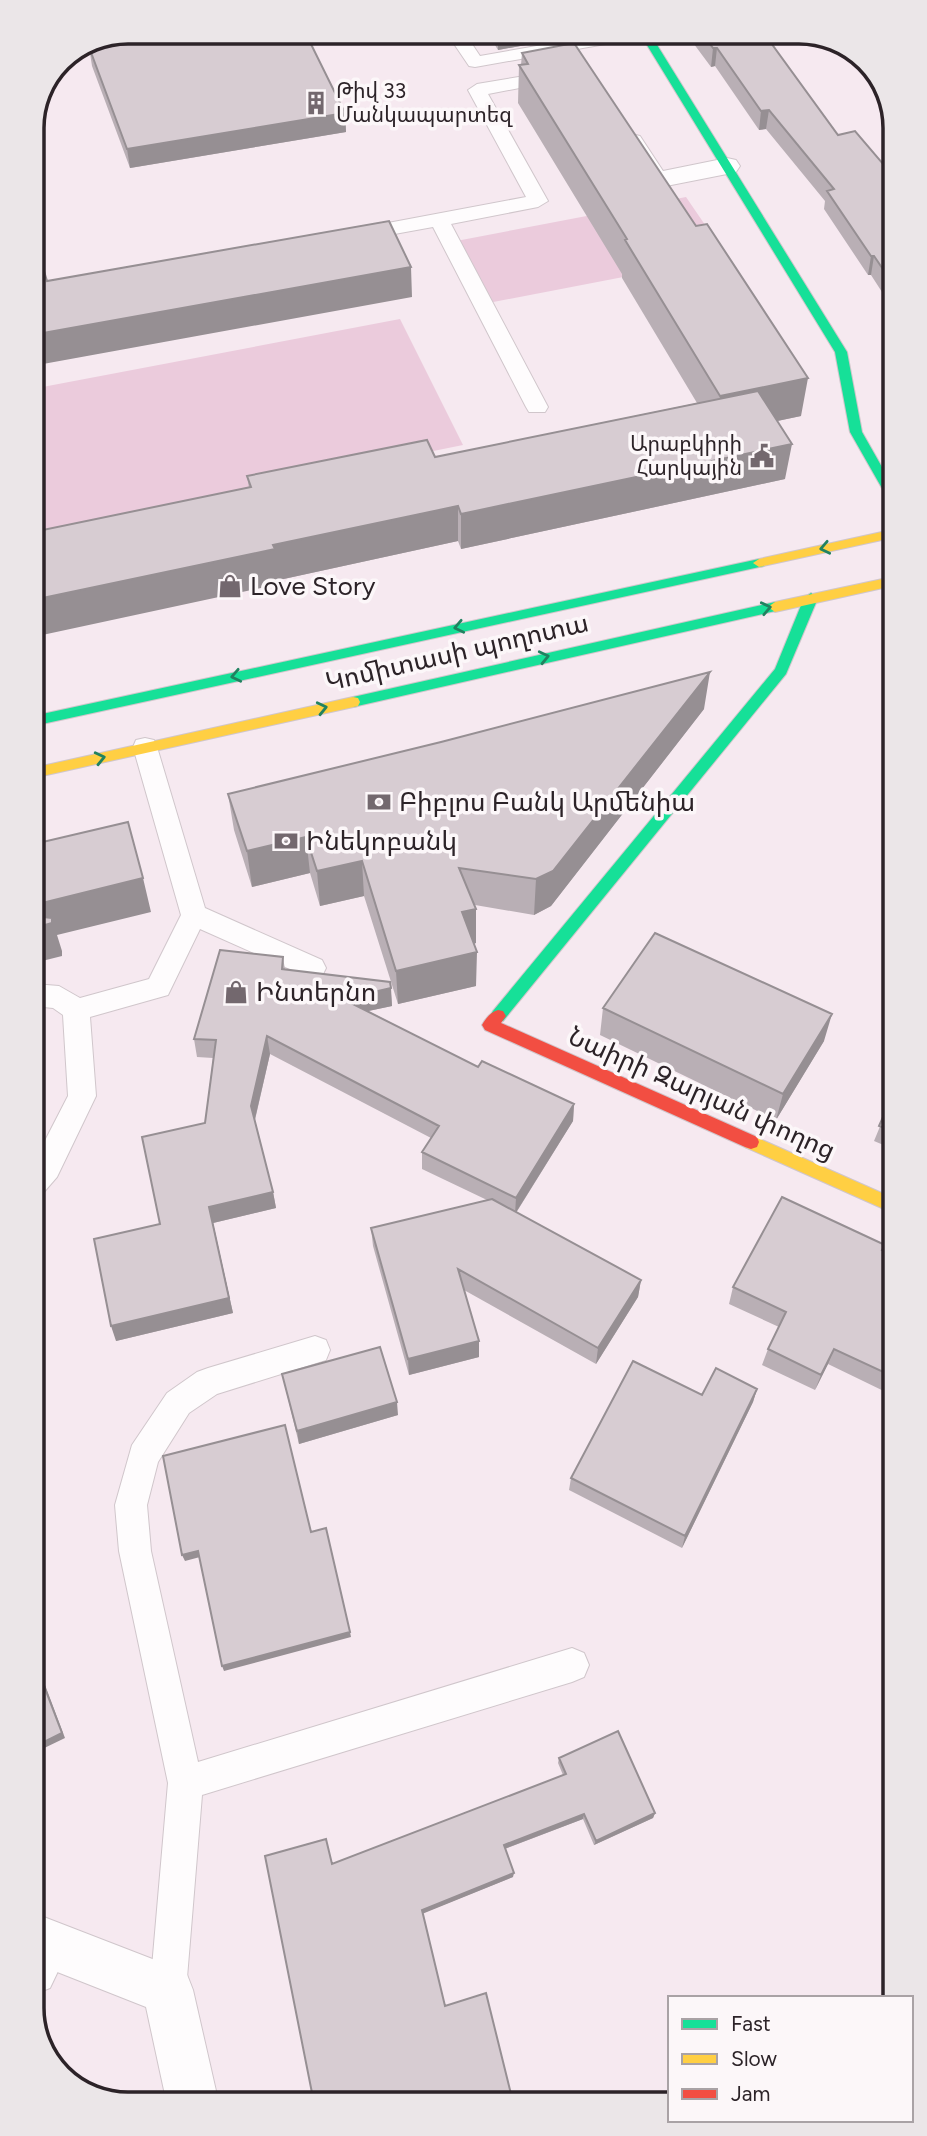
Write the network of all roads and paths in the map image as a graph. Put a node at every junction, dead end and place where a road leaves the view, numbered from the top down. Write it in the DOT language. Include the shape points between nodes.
graph roads {
  1 [pos="463,44"];
  2 [pos="576,44"];
  3 [pos="651,44"];
  4 [pos="572,73"];
  5 [pos="619,125"];
  6 [pos="727,166"];
  7 [pos="439,220"];
  8 [pos="337,238"];
  9 [pos="537,407"];
  10 [pos="883,481"];
  11 [pos="883,536"];
  12 [pos="883,583"];
  13 [pos="811,598"];
  14 [pos="44,719"];
  15 [pos="145,747"];
  16 [pos="44,771"];
  17 [pos="194,915"];
  18 [pos="312,968"];
  19 [pos="44,996"];
  20 [pos="76,1010"];
  21 [pos="44,1171"];
  22 [pos="883,1202"];
  23 [pos="315,1350"];
  24 [pos="572,1665"];
  25 [pos="185,1783"];
  26 [pos="44,1953"];
  27 [pos="168,1990"];
  28 [pos="190,2092"];
  1 -- 2 [label="lane" via="475,62"];
  3 -- 6 [label="street"];
  4 -- 7 [label="lane" via="477,90 538,201"];
  5 -- 6 [label="street" via="656,180"];
  6 -- 10 [label="street" via="842,352 856,432"];
  7 -- 8 [label="lane"];
  7 -- 9 [label="lane"];
  11 -- 14 [label="street, Կոմիտասի պողոտա, one-way"];
  12 -- 13 [label="street, Կոմիտասի պողոտա"];
  15 -- 13 [label="street, Կոմիտասի պողոտա, one-way"];
  13 -- 22 [label="street, Նաիրի Զարյան փողոց" via="781,671 490,1025"];
  16 -- 15 [label="street, Կոմիտասի պողոտա, one-way"];
  15 -- 17 [label="lane"];
  17 -- 18 [label="lane"];
  17 -- 20 [label="lane" via="158,987"];
  19 -- 20 [label="lane" via="59,997"];
  20 -- 21 [label="lane" via="82,1096"];
  23 -- 25 [label="lane" via="208,1382 178,1403 144,1456 131,1505 135,1550"];
  24 -- 25 [label="lane"];
  25 -- 27 [label="lane"];
  26 -- 27 [label="street"];
  27 -- 28 [label="street"];
}
